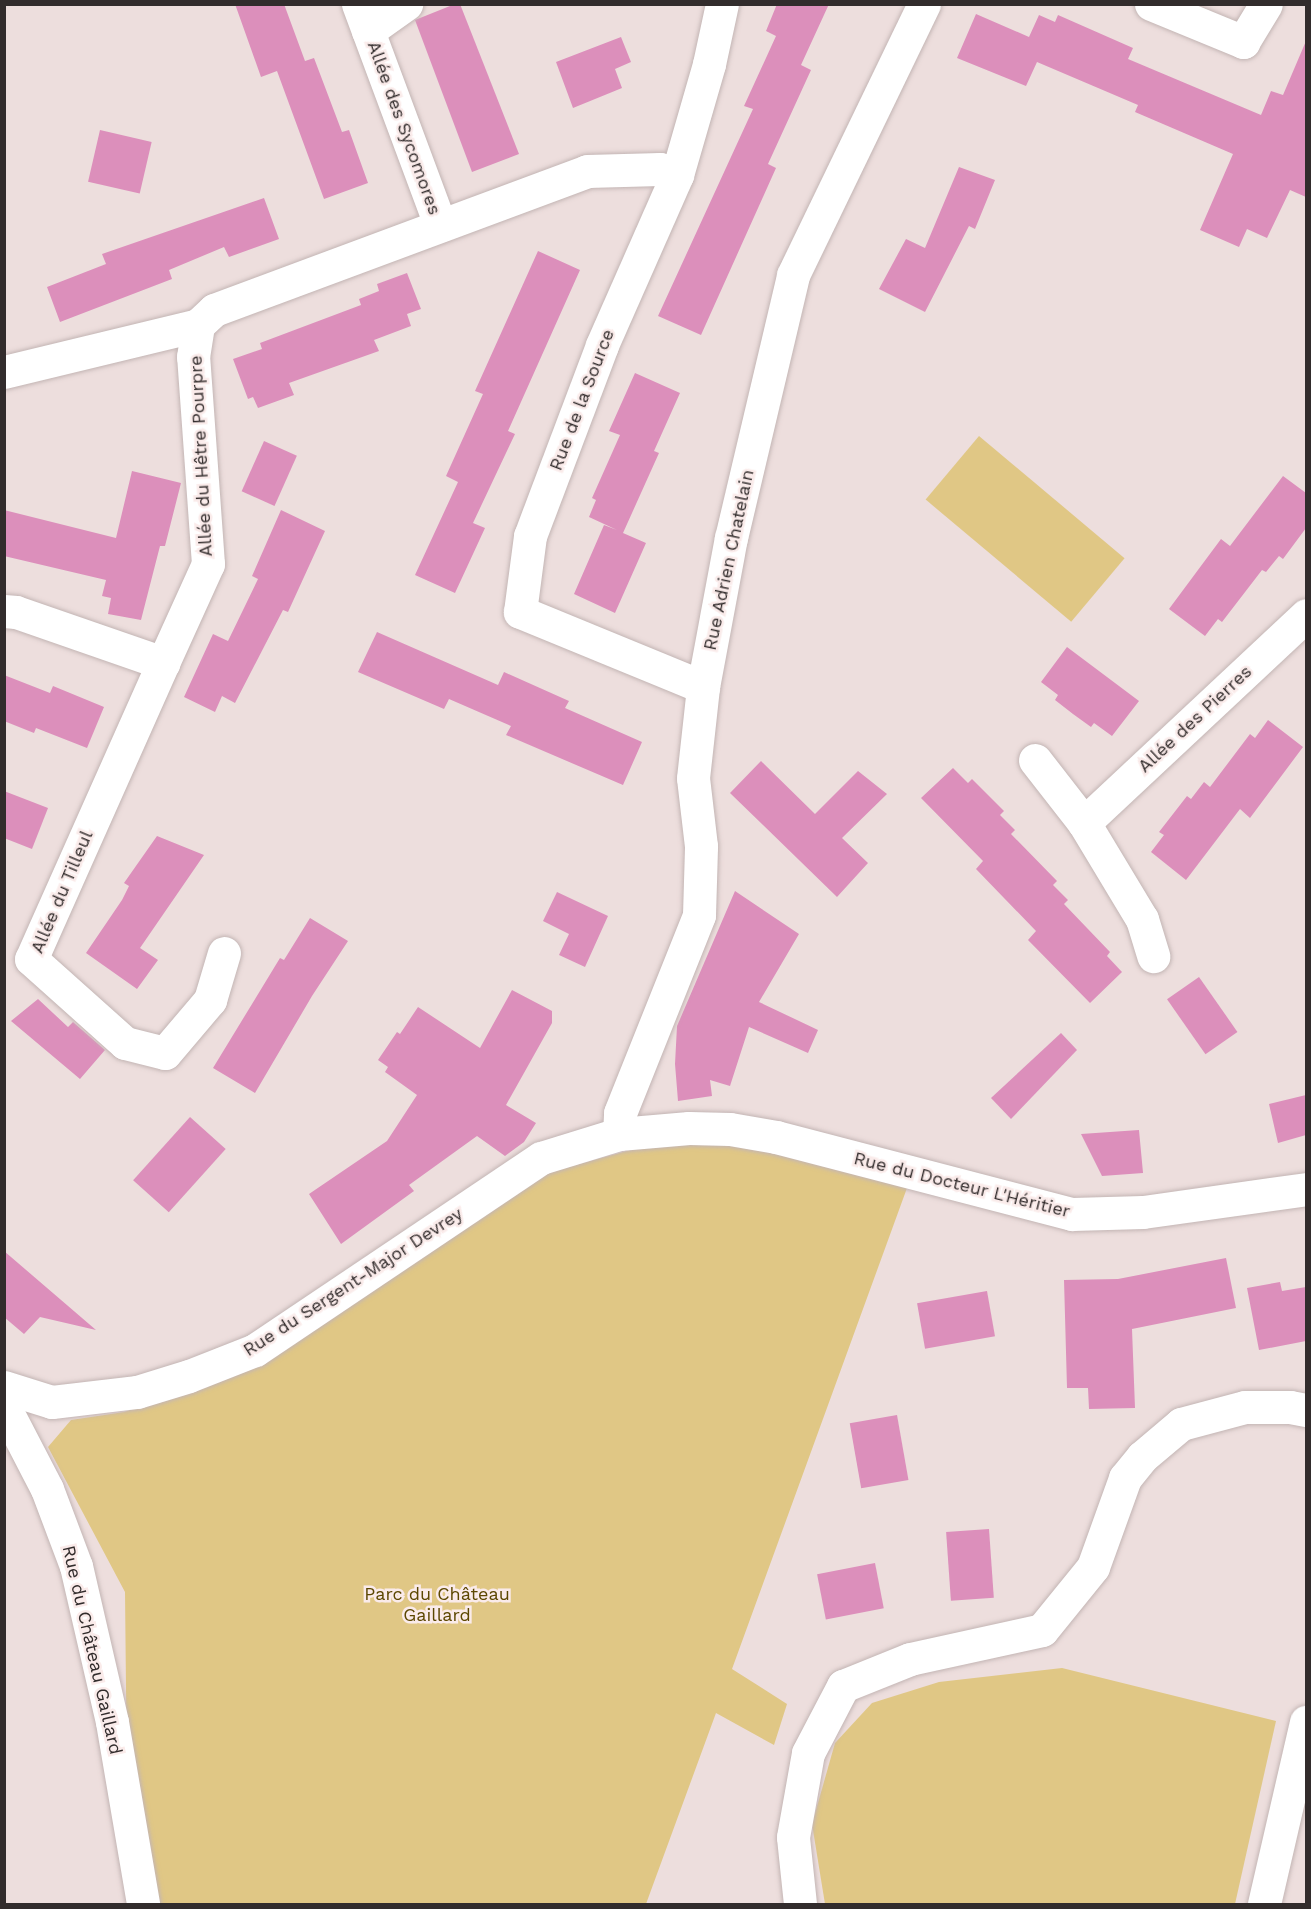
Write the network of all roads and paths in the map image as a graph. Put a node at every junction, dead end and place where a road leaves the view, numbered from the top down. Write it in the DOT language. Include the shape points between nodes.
graph roads {
  1 [pos="406,4"];
  2 [pos="722,4"];
  3 [pos="924,4"];
  4 [pos="1151,4"];
  5 [pos="1266,4"];
  6 [pos="363,18"];
  7 [pos="676,175"];
  8 [pos="440,225"];
  9 [pos="198,325"];
  10 [pos="4,372"];
  11 [pos="4,611"];
  12 [pos="1306,615"];
  13 [pos="164,663"];
  14 [pos="703,687"];
  15 [pos="1035,760"];
  16 [pos="1084,823"];
  17 [pos="224,953"];
  18 [pos="1153,956"];
  19 [pos="619,1134"];
  20 [pos="1306,1189"];
  21 [pos="4,1387"];
  22 [pos="52,1402"];
  23 [pos="4,1407"];
  24 [pos="1306,1410"];
  25 [pos="23,1440"];
  26 [pos="1306,1722"];
  27 [pos="143,1905"];
  28 [pos="801,1905"];
  29 [pos="1264,1905"];
  1 -- 6 [label="street, Allée des Sycomores"];
  2 -- 7 [label="street, Rue de la Source" via="709,64"];
  3 -- 14 [label="street, Rue Adrien Chatelain" via="793,275 731,538"];
  4 -- 5 [label="street" via="1243,42"];
  6 -- 8 [label="street, Allée des Sycomores"];
  7 -- 8 [label="street" via="660,169 587,171"];
  7 -- 14 [label="street, Rue de la Source" via="602,345 530,536 520,612"];
  8 -- 9 [label="street" via="214,310"];
  9 -- 10 [label="street"];
  9 -- 13 [label="street, Allée du Hêtre Pourpre" via="193,357 208,564"];
  11 -- 13 [label="street"];
  12 -- 16 [label="street, Allée des Pierres"];
  13 -- 17 [label="street, Allée du Tilleul" via="31,959 125,1043 165,1053 210,1000"];
  14 -- 19 [label="street, Rue Adrien Chatelain" via="693,778 701,846 699,915 620,1113"];
  15 -- 16 [label="street"];
  16 -- 18 [label="street" via="1142,919"];
  19 -- 20 [label="street, Rue du Docteur L'Héritier" via="730,1128 1072,1214 1143,1212"];
  19 -- 22 [label="street, Rue du Sergent-Major Devrey" via="541,1158 255,1350 137,1392"];
  21 -- 22 [label="street, Rue du Sergent-Major Devrey"];
  22 -- 25 [label="street"];
  23 -- 25 [label="street, Rue du Château Gaillard"];
  24 -- 28 [label="street" via="1245,1407 1182,1424 1142,1457 1125,1478 1093,1567 1042,1630 910,1659 843,1686 808,1753 793,1837"];
  25 -- 27 [label="street, Rue du Château Gaillard" via="47,1489 76,1566 112,1722"];
  26 -- 29 [label="street"];
}
